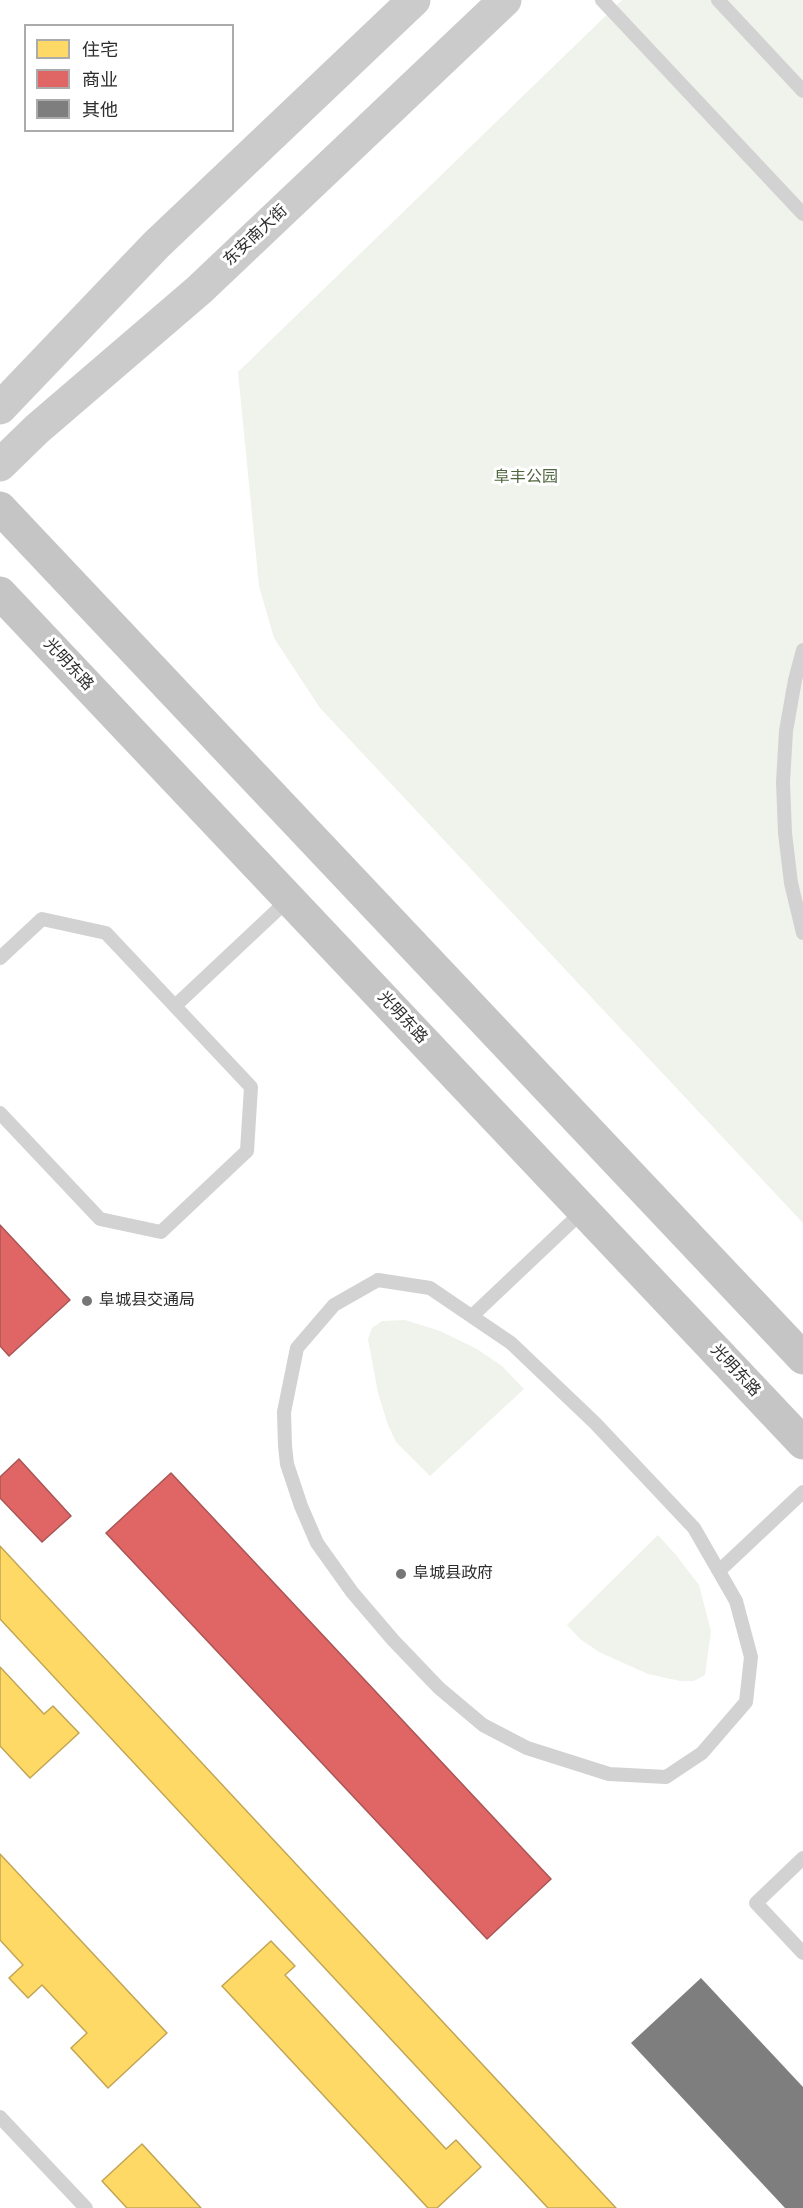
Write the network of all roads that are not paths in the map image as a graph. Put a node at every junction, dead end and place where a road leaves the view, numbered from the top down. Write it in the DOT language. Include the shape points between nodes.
graph roads {
  1 [pos="414,0"];
  2 [pos="505,0"];
  3 [pos="602,0"];
  4 [pos="718,0"];
  5 [pos="803,91"];
  6 [pos="803,214"];
  7 [pos="0,408"];
  8 [pos="0,465"];
  9 [pos="0,507"];
  10 [pos="0,593"];
  11 [pos="803,650"];
  12 [pos="289,899"];
  13 [pos="803,933"];
  14 [pos="0,958"];
  15 [pos="175,1006"];
  16 [pos="0,1113"];
  17 [pos="584,1211"];
  18 [pos="472,1316"];
  19 [pos="803,1358"];
  20 [pos="803,1443"];
  21 [pos="803,1492"];
  22 [pos="719,1571"];
  23 [pos="803,1858"];
  24 [pos="803,1953"];
  25 [pos="0,2117"];
  26 [pos="86,2208"];
  1 -- 7 [label="main road" via="156,245"];
  2 -- 8 [label="main road, 东安南大街" via="199,290"];
  3 -- 6 [label="lane"];
  4 -- 5 [label="lane"];
  9 -- 19 [label="main road"];
  10 -- 12 [label="main road, 光明东路"];
  11 -- 13 [label="lane" via="786,731 783,782 790,873"];
  12 -- 15 [label="lane"];
  12 -- 17 [label="main road, 光明东路"];
  14 -- 15 [label="lane" via="42,919 106,933"];
  15 -- 16 [label="lane" via="251,1087 247,1151 161,1232 100,1219"];
  17 -- 18 [label="lane"];
  17 -- 20 [label="main road, 光明东路"];
  18 -- 22 [label="lane" via="511,1343 596,1423 694,1528"];
  18 -- 22 [label="lane" via="430,1288 378,1280 334,1305 297,1348 284,1412 287,1464 317,1543 352,1592 439,1688 483,1725 527,1748 609,1774 666,1777 702,1753 746,1702 751,1657 736,1602"];
  21 -- 22 [label="lane"];
  23 -- 24 [label="lane" via="756,1903"];
  25 -- 26 [label="lane"];
}
